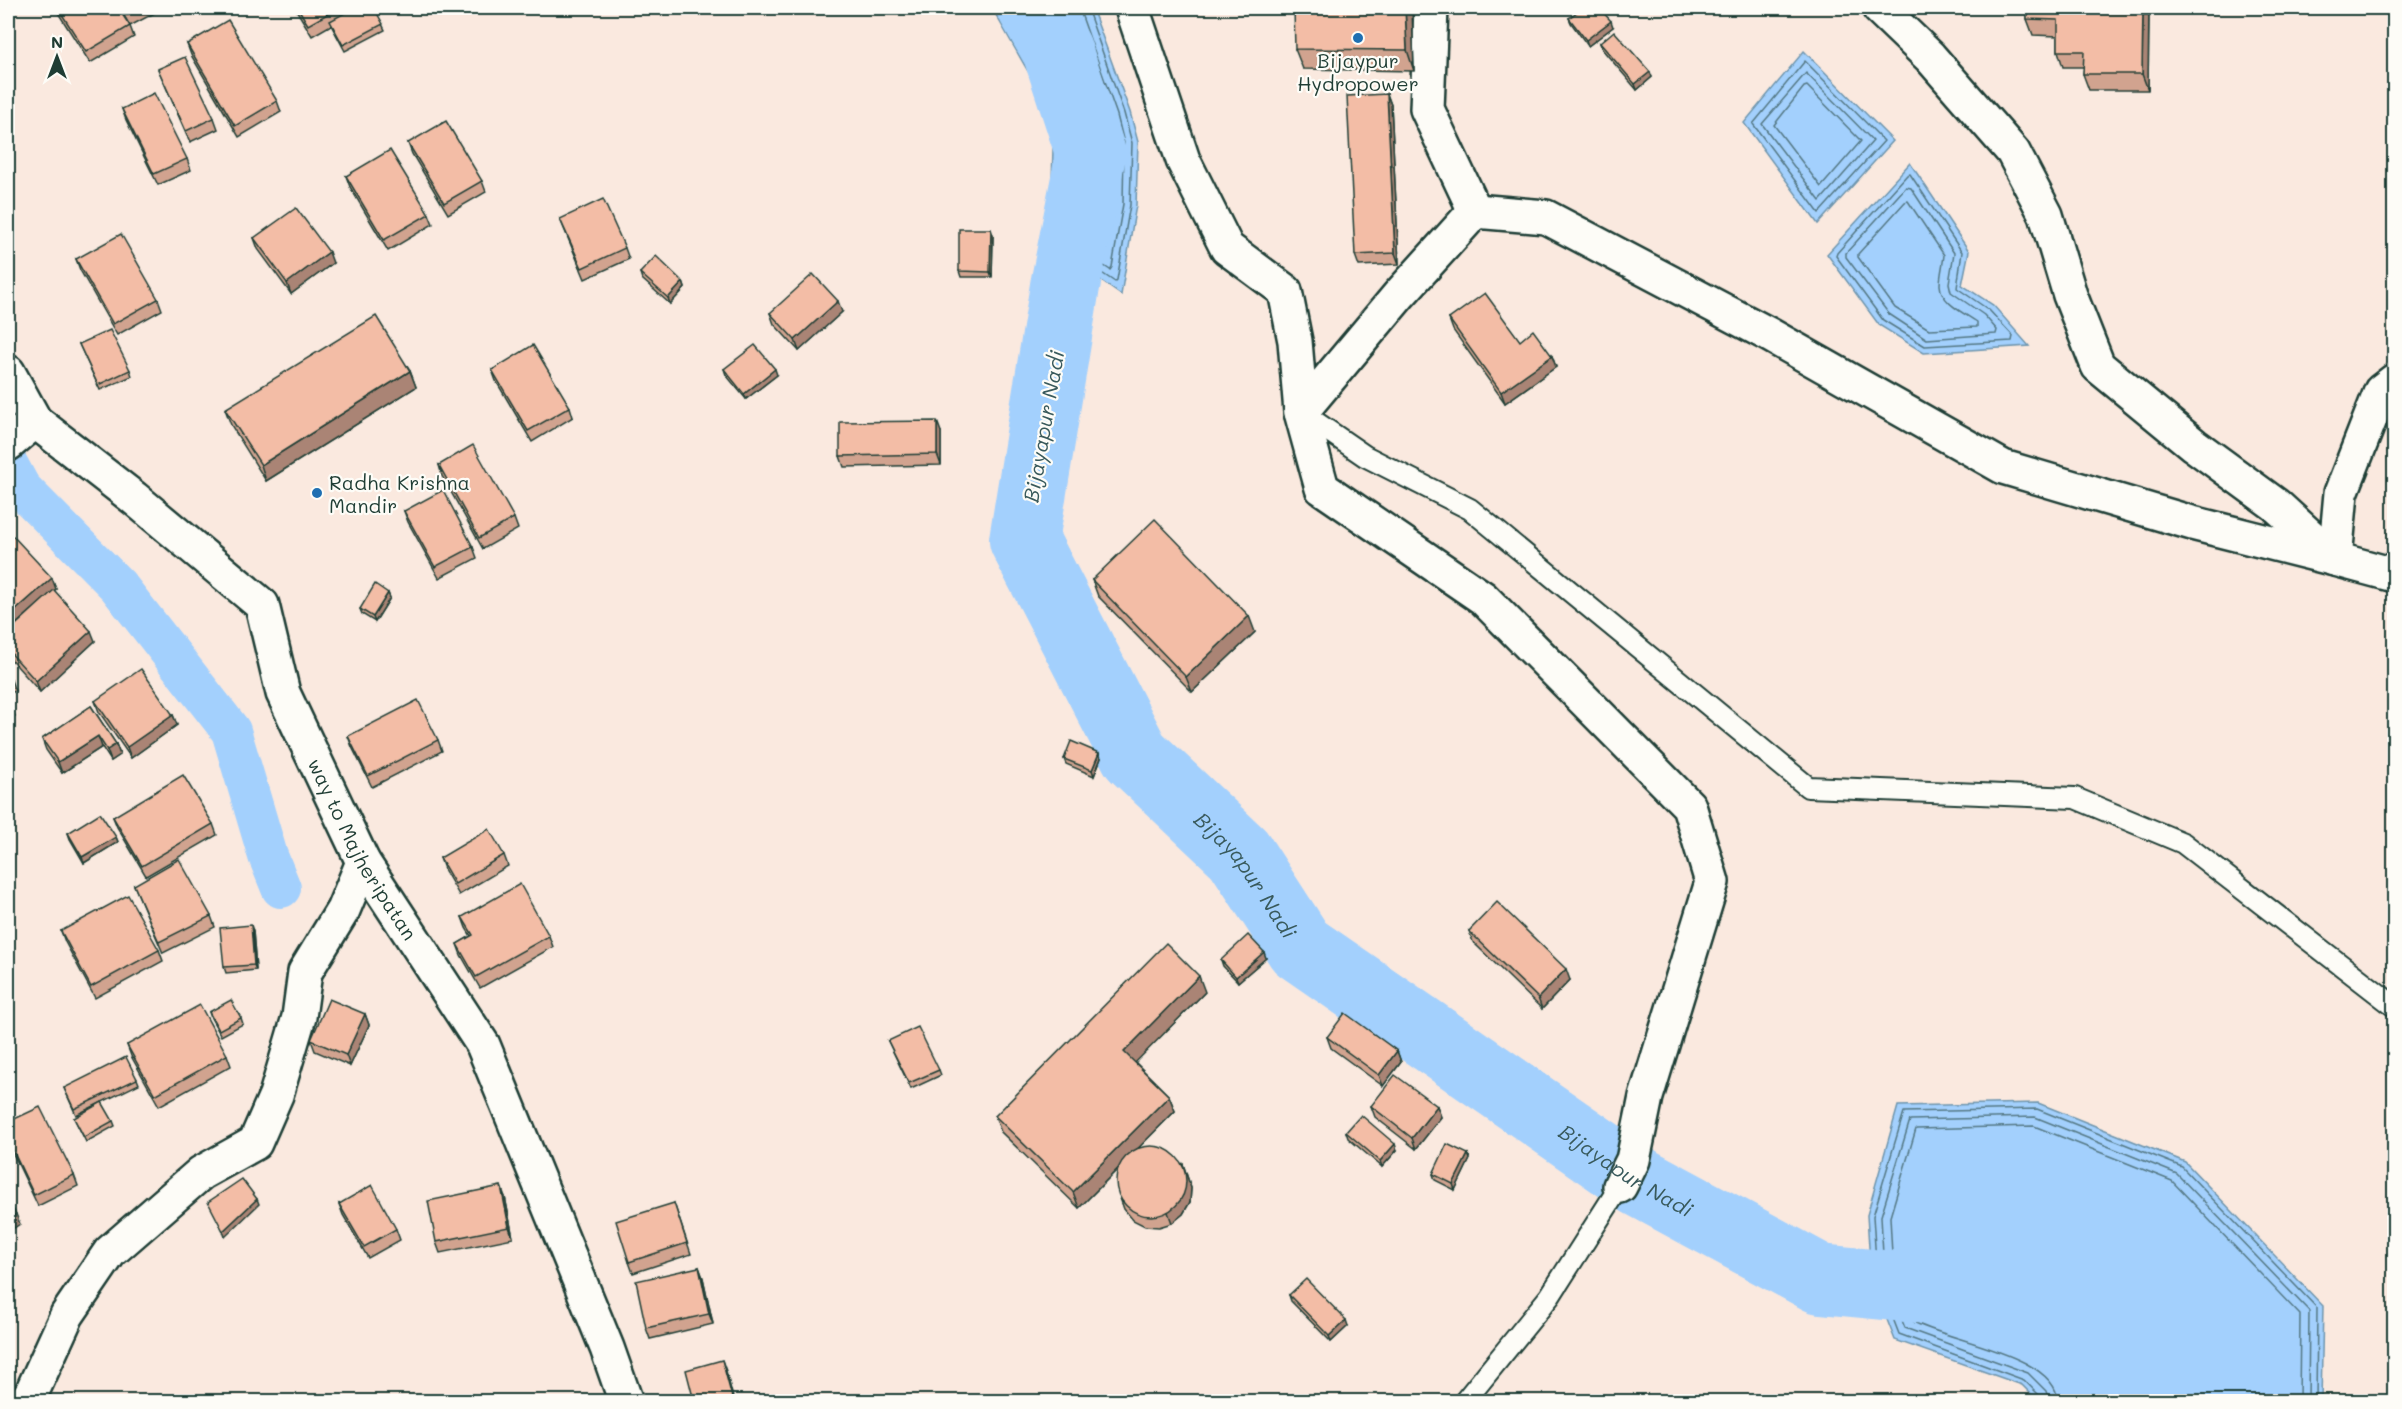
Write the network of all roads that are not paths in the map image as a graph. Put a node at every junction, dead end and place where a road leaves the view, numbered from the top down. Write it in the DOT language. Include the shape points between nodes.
graph roads {
  1 [pos="1132,8"];
  2 [pos="1431,8"];
  3 [pos="1879,8"];
  4 [pos="1476,211"];
  5 [pos="8,372"];
  6 [pos="2394,381"];
  7 [pos="1301,412"];
  8 [pos="35,421"];
  9 [pos="8,444"];
  10 [pos="2335,559"];
  11 [pos="2394,575"];
  12 [pos="363,862"];
  13 [pos="2394,1006"];
  14 [pos="1626,1173"];
  15 [pos="25,1401"];
  16 [pos="626,1401"];
  17 [pos="1464,1401"];
  1 -- 7 [label="street" via="1183,160 1227,248 1285,291 1295,341"];
  2 -- 4 [label="street" via="1427,109"];
  3 -- 10 [label="street" via="1930,57 2013,152 2046,215 2070,295 2098,366 2194,445 2276,505"];
  4 -- 7 [label="street"];
  4 -- 10 [label="street" via="1546,217 1768,334 2003,467 2192,523"];
  5 -- 8 [label="street, way to Majheripatan"];
  6 -- 10 [label="street" via="2382,391 2342,493"];
  7 -- 13 [label="lane" via="1365,456 1470,509 1808,787 2075,798 2183,843"];
  7 -- 14 [label="street" via="1322,489 1483,598 1689,806 1712,882"];
  8 -- 9 [label="street"];
  8 -- 12 [label="street, way to Majheripatan" via="262,605 283,693"];
  10 -- 11 [label="street"];
  12 -- 15 [label="street" via="343,910 305,972 300,1017 276,1095 255,1143 201,1173 110,1252 67,1315"];
  12 -- 16 [label="street, way to Majheripatan" via="483,1045"];
  14 -- 17 [label="lane" via="1550,1296"];
}
